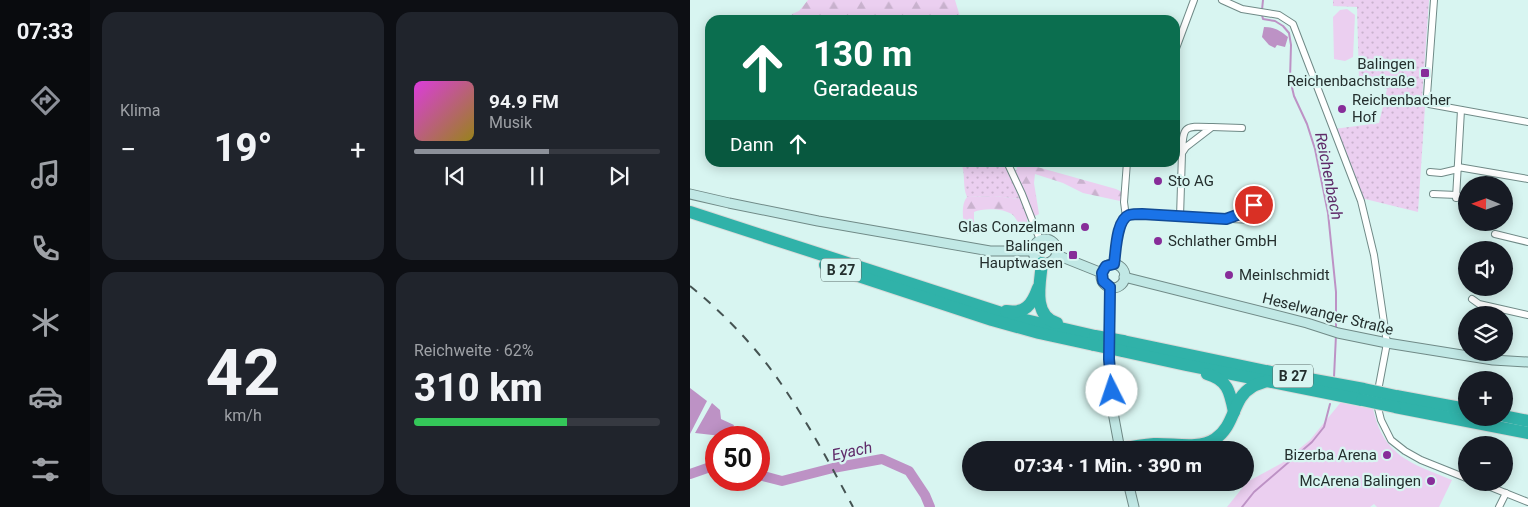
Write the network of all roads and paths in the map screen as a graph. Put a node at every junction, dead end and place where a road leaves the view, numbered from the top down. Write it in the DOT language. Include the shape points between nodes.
graph roads {
  1 [pos="1194,0"];
  2 [pos="1222,0"];
  3 [pos="1434,0"];
  4 [pos="1180,38"];
  5 [pos="1461,110"];
  6 [pos="1528,122"];
  7 [pos="1212,127"];
  8 [pos="1242,128"];
  9 [pos="1182,153"];
  10 [pos="1009,167"];
  11 [pos="1127,167"];
  12 [pos="1458,168"];
  13 [pos="1430,172"];
  14 [pos="1528,179"];
  15 [pos="690,194"];
  16 [pos="1433,194"];
  17 [pos="690,212"];
  18 [pos="1126,217"];
  19 [pos="1180,217"];
  20 [pos="1226,219"];
  21 [pos="690,220"];
  22 [pos="1495,234"];
  23 [pos="1040,240"];
  24 [pos="1528,242"];
  25 [pos="1032,251"];
  26 [pos="1057,255"];
  27 [pos="1042,263"];
  28 [pos="1114,264"];
  29 [pos="1102,273"];
  30 [pos="1124,277"];
  31 [pos="1040,284"];
  32 [pos="1110,287"];
  33 [pos="1472,300"];
  34 [pos="981,306"];
  35 [pos="1528,315"];
  36 [pos="1090,338"];
  37 [pos="1387,343"];
  38 [pos="1123,346"];
  39 [pos="1528,362"];
  40 [pos="1186,365"];
  41 [pos="1266,381"];
  42 [pos="1363,394"];
  43 [pos="1396,401"];
  44 [pos="1458,408"];
  45 [pos="1234,412"];
  46 [pos="1513,418"];
  47 [pos="1528,421"];
  48 [pos="1528,433"];
  49 [pos="1118,441"];
  50 [pos="1211,441"];
  51 [pos="1458,475"];
  52 [pos="1130,491"];
  53 [pos="1501,491"];
  54 [pos="1506,493"];
  55 [pos="1528,502"];
  56 [pos="1134,507"];
  57 [pos="1499,507"];
  1 -- 4 [label="street"];
  2 -- 37 [label="street" via="1242,9 1279,15 1293,24 1361,201 1374,255"];
  3 -- 5 [label="street" via="1429,104"];
  5 -- 6 [label="street"];
  5 -- 12 [label="street"];
  7 -- 8 [label="street"];
  7 -- 9 [label="street"];
  7 -- 9 [label="street" via="1188,127 1183,135"];
  9 -- 19 [label="street"];
  10 -- 23 [label="street"];
  11 -- 18 [label="street"];
  12 -- 13 [label="street" via="1441,173"];
  12 -- 14 [label="street"];
  12 -- 16 [label="street" via="1456,197"];
  15 -- 25 [label="street" via="990,251"];
  17 -- 34 [label="highway, B 27"];
  18 -- 19 [label="street" via="1142,214"];
  18 -- 28 [label="street" via="1119,227"];
  19 -- 20 [label="street"];
  20 -- 20 [label="street" via="1256,218 1258,210 1249,204 1237,215"];
  21 -- 36 [label="highway, B 27" via="992,320 1040,333"];
  22 -- 24 [label="street"];
  23 -- 25 [label="street"];
  23 -- 26 [label="street" via="1051,241"];
  25 -- 27 [label="street" via="1035,259"];
  26 -- 27 [label="street" via="1049,263"];
  26 -- 29 [label="street"];
  27 -- 31 [label="highway"];
  28 -- 29 [label="street" via="1106,266"];
  28 -- 30 [label="street" via="1123,269"];
  29 -- 32 [label="street" via="1103,281"];
  30 -- 32 [label="street" via="1120,285"];
  30 -- 37 [label="street, Heselwanger Straße"];
  31 -- 34 [label="highway" via="1034,300 1024,309 1014,312"];
  31 -- 36 [label="highway" via="1039,299 1045,318"];
  32 -- 49 [label="street" via="1109,359"];
  33 -- 35 [label="street"];
  34 -- 36 [label="highway, B 27"];
  36 -- 38 [label="highway, B 27, bridge"];
  37 -- 39 [label="street, Heselwanger Straße" via="1493,360"];
  37 -- 51 [label="street" via="1378,396 1385,429 1391,440 1405,451"];
  38 -- 40 [label="highway, B 27"];
  38 -- 42 [label="highway, B 27" via="1266,371"];
  40 -- 41 [label="highway, B 27"];
  40 -- 45 [label="highway" via="1217,377 1230,394"];
  41 -- 42 [label="highway, B 27"];
  41 -- 45 [label="highway" via="1251,387 1241,397"];
  42 -- 43 [label="highway, B 27, bridge"];
  43 -- 44 [label="highway, B 27"];
  43 -- 48 [label="highway, B 27"];
  45 -- 50 [label="highway" via="1227,427"];
  46 -- 47 [label="highway"];
  52 -- 56 [label="street"];
  53 -- 54 [label="street"];
  54 -- 55 [label="street"];
  54 -- 57 [label="street"];
}
